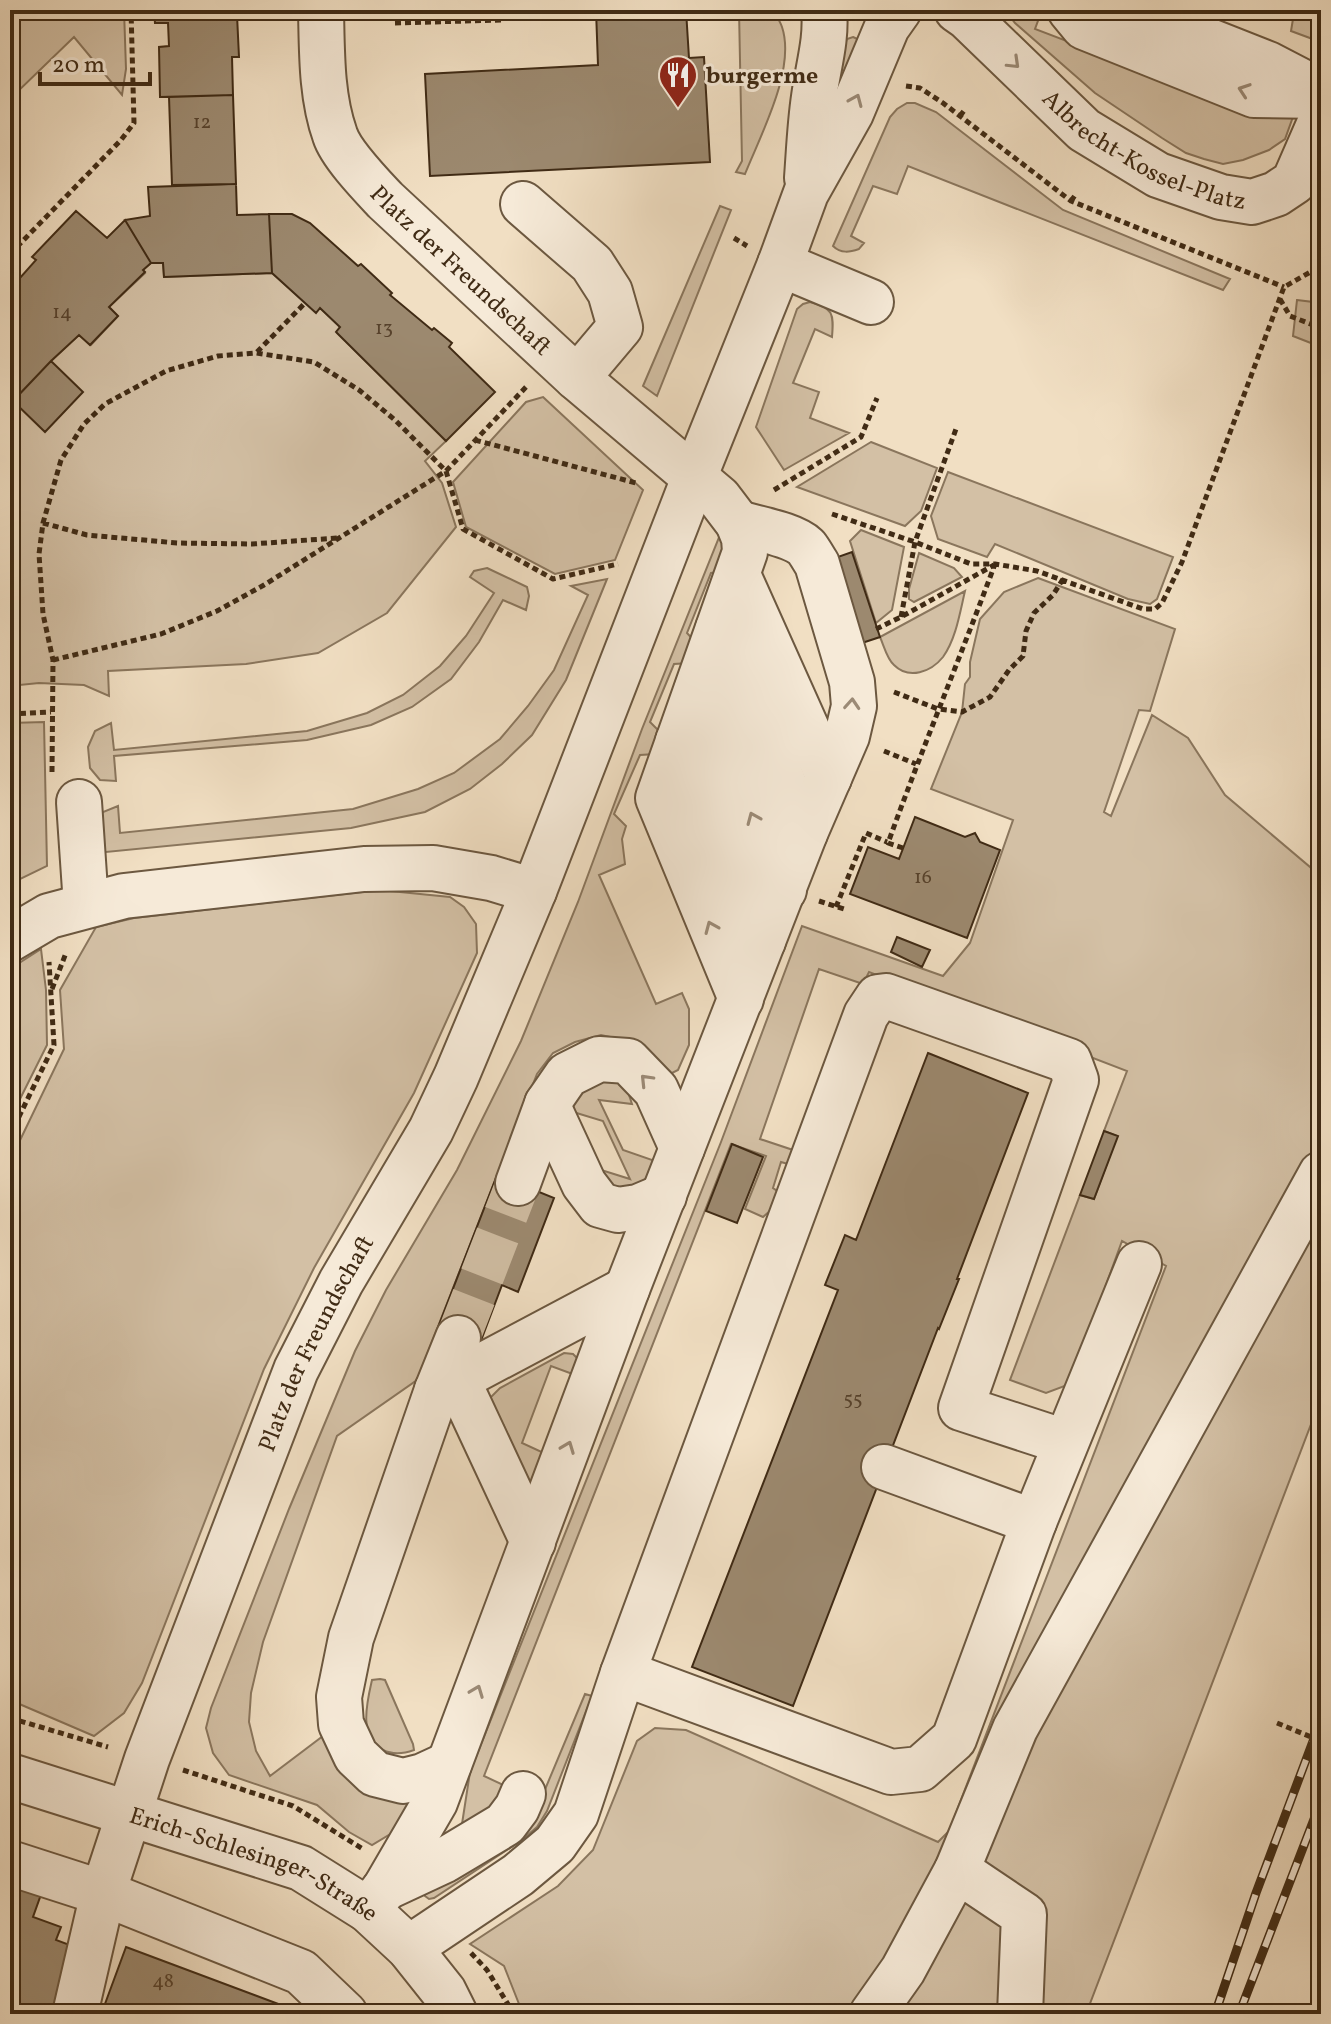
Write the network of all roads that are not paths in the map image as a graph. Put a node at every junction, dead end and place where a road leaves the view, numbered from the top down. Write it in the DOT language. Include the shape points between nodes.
graph roads {
  1 [pos="321,10"];
  2 [pos="824,10"];
  3 [pos="899,10"];
  4 [pos="957,10"];
  5 [pos="1070,10"];
  6 [pos="1131,10"];
  7 [pos="1193,10"];
  8 [pos="1321,92"];
  9 [pos="1321,120"];
  10 [pos="806,193"];
  11 [pos="523,204"];
  12 [pos="780,264"];
  13 [pos="871,302"];
  14 [pos="577,378"];
  15 [pos="694,478"];
  16 [pos="738,523"];
  17 [pos="738,575"];
  18 [pos="718,629"];
  19 [pos="697,689"];
  20 [pos="678,741"];
  21 [pos="829,778"];
  22 [pos="79,802"];
  23 [pos="805,833"];
  24 [pos="784,890"];
  25 [pos="534,891"];
  26 [pos="86,905"];
  27 [pos="10,939"];
  28 [pos="763,941"];
  29 [pos="741,999"];
  30 [pos="547,1104"];
  31 [pos="682,1148"];
  32 [pos="1321,1174"];
  33 [pos="518,1183"];
  34 [pos="664,1196"];
  35 [pos="1139,1264"];
  36 [pos="627,1289"];
  37 [pos="451,1369"];
  38 [pos="1065,1442"];
  39 [pos="884,1467"];
  40 [pos="1034,1522"];
  41 [pos="533,1542"];
  42 [pos="623,1673"];
  43 [pos="10,1776"];
  44 [pos="442,1783"];
  45 [pos="523,1794"];
  46 [pos="129,1812"];
  47 [pos="10,1863"];
  48 [pos="957,1870"];
  49 [pos="103,1893"];
  50 [pos="376,1899"];
  51 [pos="409,1948"];
  52 [pos="75,2014"];
  53 [pos="345,2014"];
  54 [pos="455,2014"];
  55 [pos="872,2014"];
  56 [pos="1020,2014"];
  1 -- 14 [label="street, Platz der Freundschaft" via="335,138 385,200"];
  2 -- 10 [label="street, Platz der Freundschaft"];
  10 -- 3 [label="street, Platz der Freundschaft, one-way"];
  4 -- 9 [label="street, Albrecht-Kossel-Platz, one-way" via="1084,130 1158,175 1221,197 1252,202 1294,182"];
  8 -- 5 [label="street, one-way" via="1254,95 1084,27"];
  6 -- 8 [label="street" via="1268,64"];
  7 -- 8 [label="street" via="1278,44"];
  10 -- 12 [label="street, Platz der Freundschaft"];
  11 -- 14 [label="street" via="592,264 610,292 620,327"];
  12 -- 13 [label="street"];
  12 -- 15 [label="street, Platz der Freundschaft"];
  14 -- 15 [label="street, Platz der Freundschaft"];
  15 -- 16 [label="street"];
  15 -- 25 [label="street, Platz der Freundschaft"];
  16 -- 17 [label="street" via="745,552"];
  21 -- 16 [label="street, one-way" via="854,706 852,682 817,564 800,543"];
  17 -- 18 [label="street"];
  17 -- 21 [label="street"];
  18 -- 19 [label="street"];
  18 -- 23 [label="street"];
  19 -- 20 [label="street"];
  24 -- 19 [label="street, one-way"];
  20 -- 28 [label="street"];
  29 -- 20 [label="street, one-way" via="658,798"];
  21 -- 23 [label="street"];
  22 -- 26 [label="street"];
  23 -- 24 [label="street"];
  24 -- 28 [label="street"];
  25 -- 26 [label="street" via="433,868 364,869 124,896"];
  25 -- 46 [label="street, Platz der Freundschaft" via="431,1130 296,1370"];
  26 -- 27 [label="street" via="49,916"];
  28 -- 29 [label="street"];
  29 -- 31 [label="street"];
  31 -- 30 [label="street, one-way" via="656,1090 628,1061 599,1059 567,1075"];
  30 -- 33 [label="street"];
  30 -- 34 [label="street" via="584,1184 600,1205 618,1210"];
  31 -- 34 [label="street"];
  32 -- 48 [label="street" via="1015,1729"];
  34 -- 36 [label="street"];
  35 -- 38 [label="street"];
  36 -- 37 [label="street"];
  41 -- 36 [label="street, one-way"];
  37 -- 41 [label="street"];
  37 -- 44 [label="street" via="351,1638 339,1697 341,1724 356,1756 375,1774 403,1781 423,1776"];
  38 -- 40 [label="street"];
  38 -- 42 [label="street" via="961,1408 1076,1080 1069,1061 878,997 866,1015"];
  39 -- 40 [label="street"];
  40 -- 42 [label="street" via="954,1739 920,1769 891,1772"];
  44 -- 41 [label="street, one-way"];
  42 -- 51 [label="street" via="576,1814 555,1844"];
  43 -- 46 [label="street, Erich-Schlesinger-Straße"];
  44 -- 50 [label="street"];
  45 -- 50 [label="street" via="505,1824"];
  46 -- 49 [label="street, Platz der Freundschaft"];
  46 -- 50 [label="street, Erich-Schlesinger-Straße" via="301,1868"];
  47 -- 49 [label="street"];
  48 -- 55 [label="street" via="903,1970"];
  48 -- 56 [label="street" via="1024,1915"];
  49 -- 52 [label="street, Platz der Freundschaft"];
  49 -- 53 [label="street" via="301,1972"];
  50 -- 51 [label="street, Erich-Schlesinger-Straße"];
  51 -- 54 [label="street, Erich-Schlesinger-Straße"];
}
